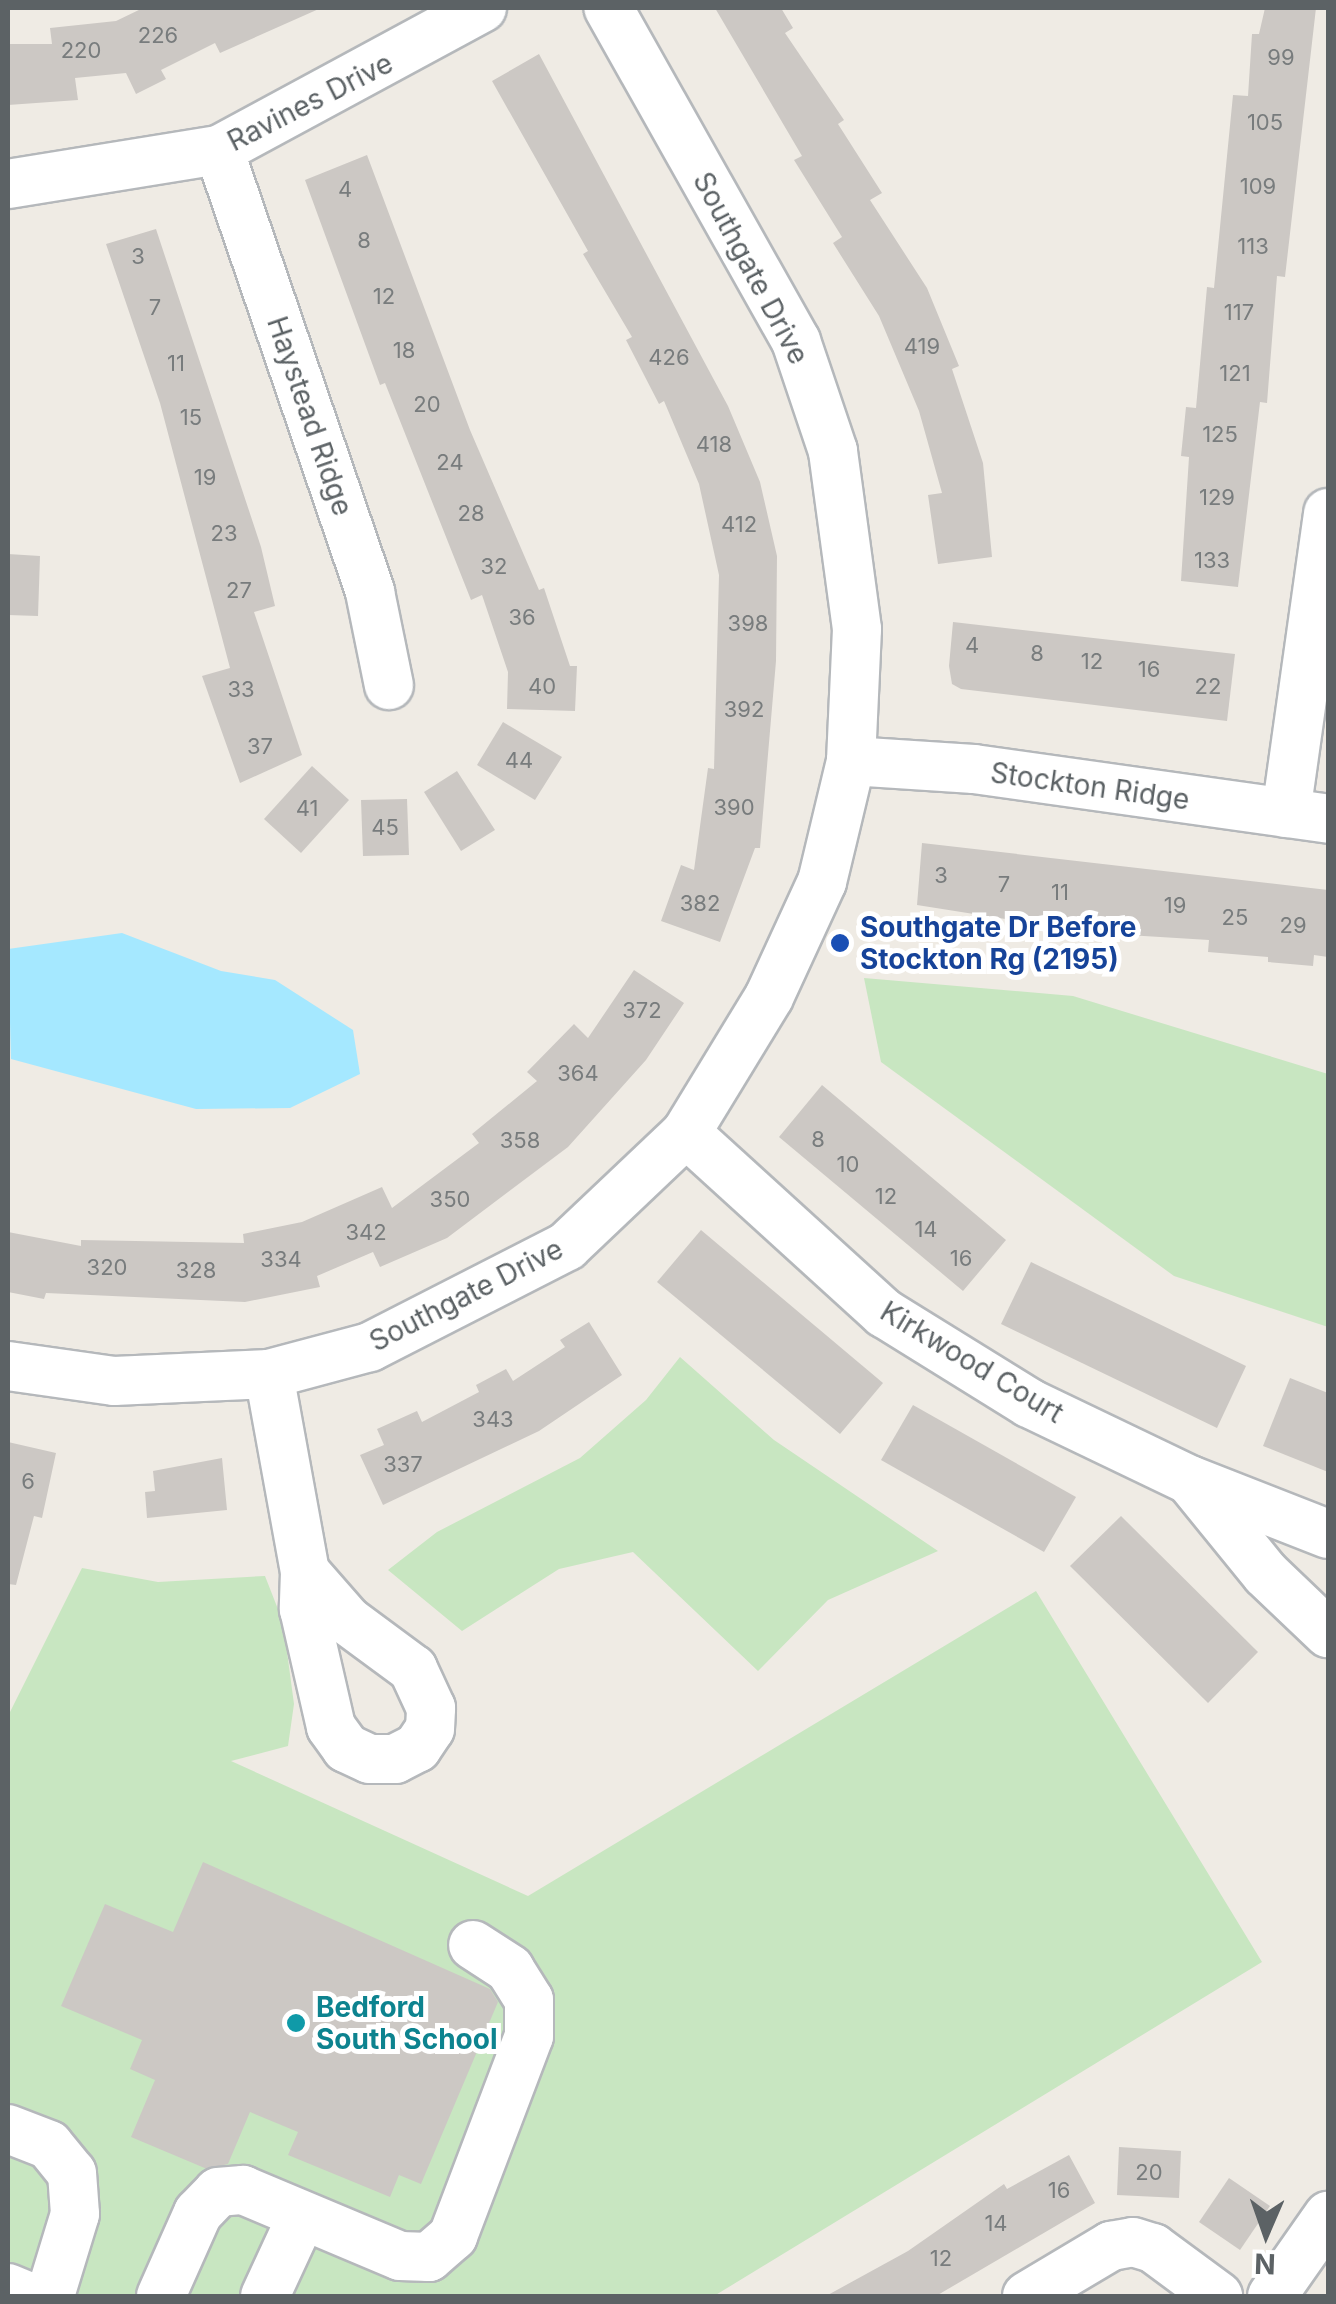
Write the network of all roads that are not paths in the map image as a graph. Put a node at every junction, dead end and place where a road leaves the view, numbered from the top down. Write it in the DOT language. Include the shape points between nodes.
graph roads {
  1 [pos="482,8"];
  2 [pos="608,8"];
  3 [pos="219,150"];
  4 [pos="8,184"];
  5 [pos="1328,513"];
  6 [pos="389,685"];
  7 [pos="852,761"];
  8 [pos="1307,816"];
  9 [pos="686,1133"];
  10 [pos="8,1366"];
  11 [pos="269,1374"];
  12 [pos="1190,1480"];
  13 [pos="1328,1534"];
  14 [pos="305,1572"];
  15 [pos="1328,1633"];
  16 [pos="473,1944"];
  17 [pos="8,2129"];
  18 [pos="302,2216"];
  19 [pos="1328,2216"];
  20 [pos="8,2288"];
  21 [pos="27,2296"];
  22 [pos="50,2296"];
  23 [pos="161,2296"];
  24 [pos="265,2296"];
  25 [pos="1027,2296"];
  26 [pos="1218,2296"];
  27 [pos="1272,2296"];
  1 -- 3 [label="street, Ravines Drive"];
  2 -- 7 [label="street, Southgate Drive" via="796,341 832,451 857,629"];
  3 -- 4 [label="street, Ravines Drive"];
  3 -- 6 [label="street, Haystead Ridge" via="370,592"];
  5 -- 8 [label="street"];
  7 -- 8 [label="street, Stockton Ridge" via="974,770"];
  7 -- 9 [label="street, Southgate Drive" via="822,882 769,997"];
  9 -- 11 [label="street, Southgate Drive" via="567,1246 370,1347"];
  9 -- 12 [label="street, Kirkwood Court" via="884,1313 1029,1403"];
  10 -- 11 [label="street, Southgate Drive" via="114,1381"];
  11 -- 14 [label="street"];
  12 -- 13 [label="street, Kirkwood Court"];
  12 -- 15 [label="street, Kirkwood Court" via="1266,1574"];
  16 -- 18 [label="street" via="510,1969 528,2000 529,2036 452,2236 429,2257 400,2256"];
  17 -- 22 [label="street" via="49,2145 72,2173 75,2214"];
  18 -- 23 [label="street" via="244,2190 218,2192 198,2214"];
  18 -- 24 [label="street"];
  19 -- 27 [label="street"];
  20 -- 21 [label="street"];
  25 -- 26 [label="street" via="1112,2246 1133,2242 1153,2248"];
}
